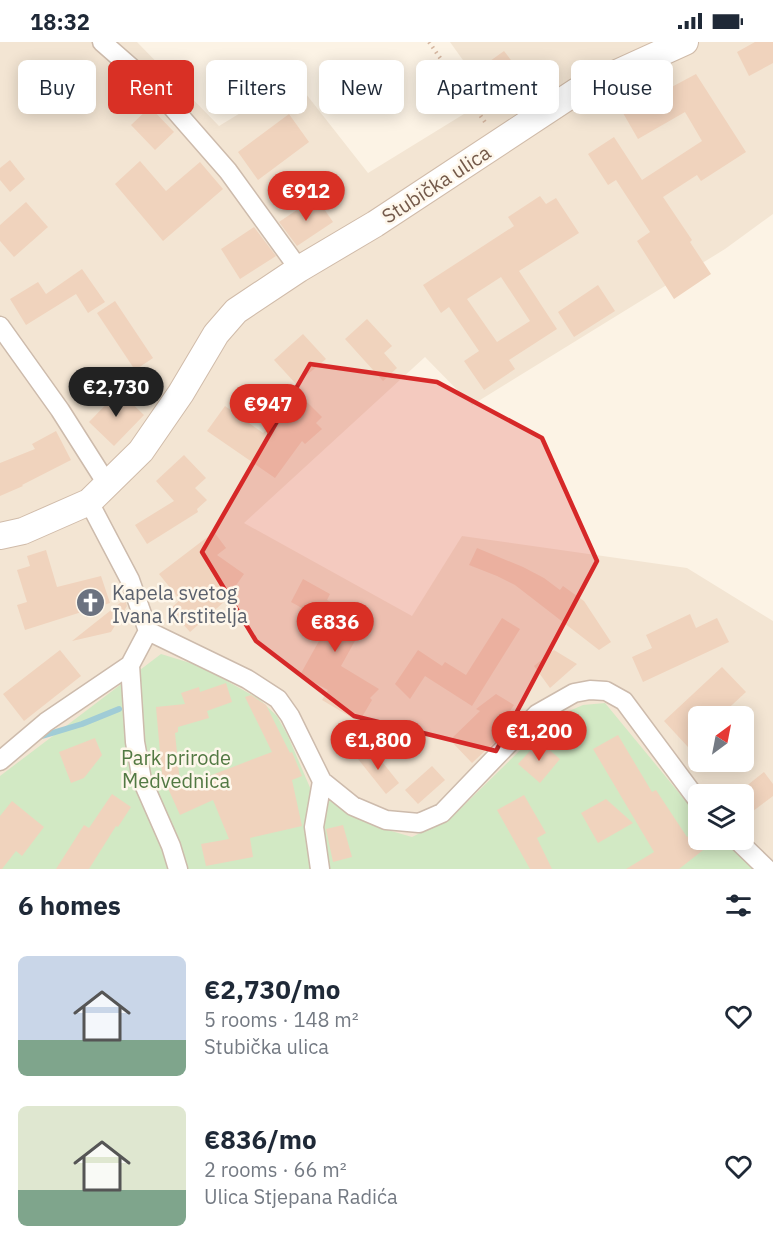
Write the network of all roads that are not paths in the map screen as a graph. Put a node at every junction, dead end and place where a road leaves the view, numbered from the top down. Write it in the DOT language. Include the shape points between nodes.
graph roads {
  1 [pos="102,42"];
  2 [pos="685,42"];
  3 [pos="299,269"];
  4 [pos="0,326"];
  5 [pos="107,484"];
  6 [pos="89,502"];
  7 [pos="0,536"];
  8 [pos="148,631"];
  9 [pos="130,664"];
  10 [pos="0,761"];
  11 [pos="322,781"];
  12 [pos="688,787"];
  13 [pos="747,850"];
  14 [pos="178,869"];
  15 [pos="321,869"];
  16 [pos="767,869"];
  1 -- 3 [label="street" via="158,91 220,162"];
  2 -- 3 [label="main road, Stubička ulica" via="577,92"];
  3 -- 5 [label="main road, Stubička ulica" via="236,311 216,334 141,451"];
  4 -- 5 [label="street"];
  5 -- 6 [label="main road, Stubička ulica"];
  6 -- 7 [label="main road, Stubička ulica" via="23,531"];
  6 -- 8 [label="street" via="130,580"];
  8 -- 9 [label="street"];
  8 -- 11 [label="street" via="247,679 278,699"];
  9 -- 10 [label="street" via="46,722"];
  9 -- 14 [label="street" via="135,742 142,780"];
  11 -- 12 [label="street" via="353,806 386,820 418,823 442,813 537,714 574,693 590,690 606,691 624,701"];
  11 -- 15 [label="street" via="314,827"];
  13 -- 16 [label="street"];
}
